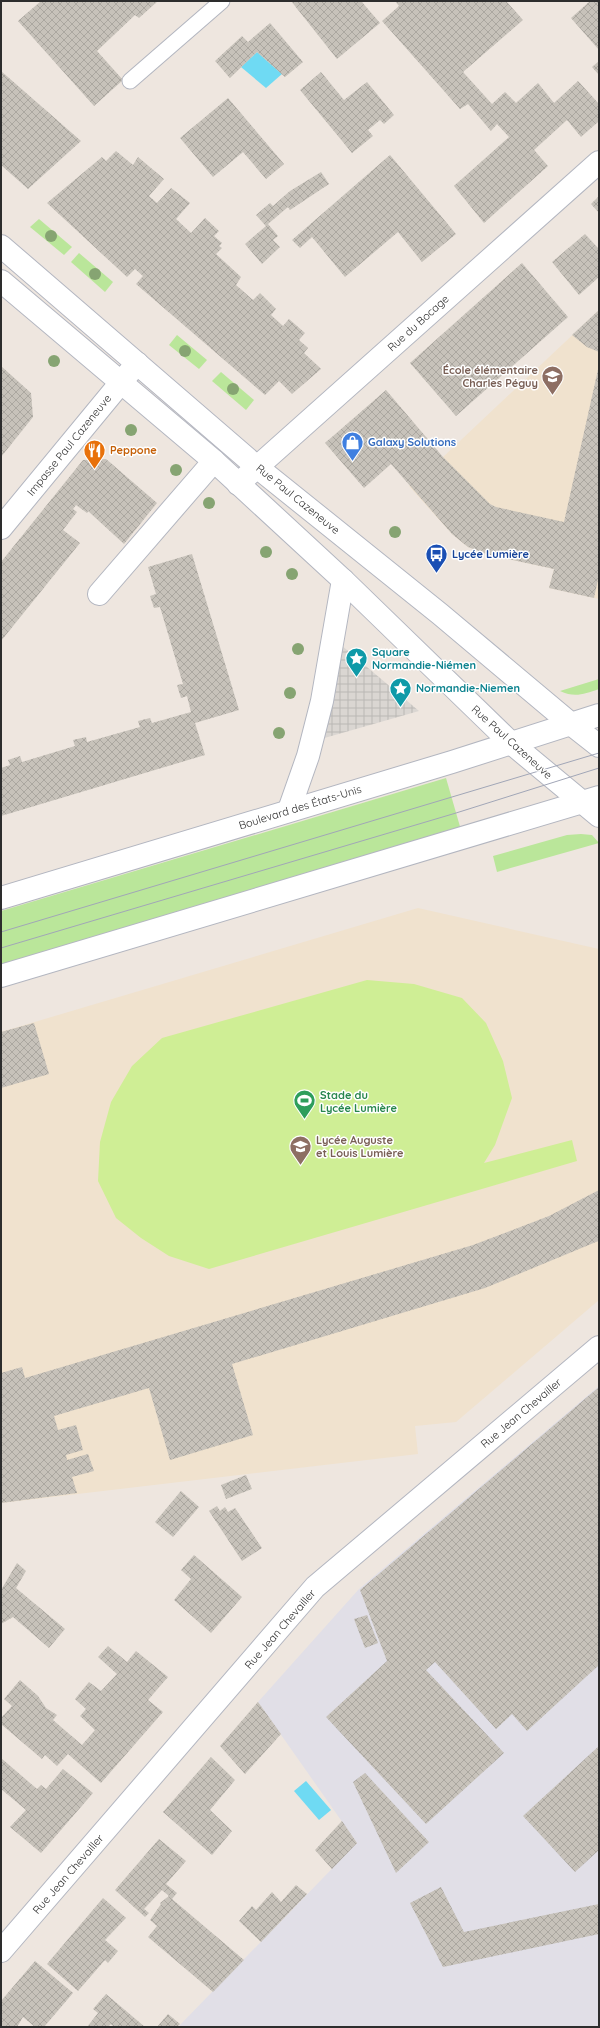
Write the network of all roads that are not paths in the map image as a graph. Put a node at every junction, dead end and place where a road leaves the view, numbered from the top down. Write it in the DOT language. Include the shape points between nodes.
graph roads {
  1 [pos="222,1"];
  2 [pos="130,81"];
  3 [pos="599,162"];
  4 [pos="1,246"];
  5 [pos="1,281"];
  6 [pos="137,363"];
  7 [pos="121,381"];
  8 [pos="214,461"];
  9 [pos="257,467"];
  10 [pos="238,484"];
  11 [pos="1,528"];
  12 [pos="343,580"];
  13 [pos="99,594"];
  14 [pos="599,715"];
  15 [pos="571,724"];
  16 [pos="511,743"];
  17 [pos="599,746"];
  18 [pos="594,805"];
  19 [pos="289,810"];
  20 [pos="1,898"];
  21 [pos="1,976"];
  22 [pos="599,1347"];
  23 [pos="1,1951"];
  1 -- 2 [label="lane"];
  3 -- 9 [label="street, Rue du Bocage"];
  4 -- 6 [label="street, Rue Paul Cazeneuve"];
  5 -- 7 [label="street, Rue Paul Cazeneuve"];
  6 -- 7 [label="street, Impasse Paul Cazeneuve"];
  6 -- 9 [label="street, Rue Paul Cazeneuve"];
  7 -- 8 [label="street, Rue Paul Cazeneuve"];
  7 -- 11 [label="street, Impasse Paul Cazeneuve"];
  8 -- 10 [label="street, Rue Paul Cazeneuve"];
  8 -- 13 [label="street"];
  9 -- 10 [label="street, Rue du Bocage"];
  9 -- 15 [label="street, Rue Paul Cazeneuve" via="440,614"];
  10 -- 12 [label="street, Rue Paul Cazeneuve"];
  12 -- 16 [label="street, Rue Paul Cazeneuve"];
  12 -- 19 [label="street" via="322,701 308,756"];
  14 -- 15 [label="street, Boulevard des États-Unis"];
  15 -- 16 [label="street, Boulevard des États-Unis"];
  15 -- 17 [label="street, Rue Paul Cazeneuve"];
  16 -- 18 [label="street, Rue Paul Cazeneuve"];
  16 -- 19 [label="street, Boulevard des États-Unis"];
  18 -- 21 [label="street"];
  19 -- 20 [label="street, Boulevard des États-Unis"];
  22 -- 23 [label="street, Rue Jean Chevailler" via="316,1587"];
}
